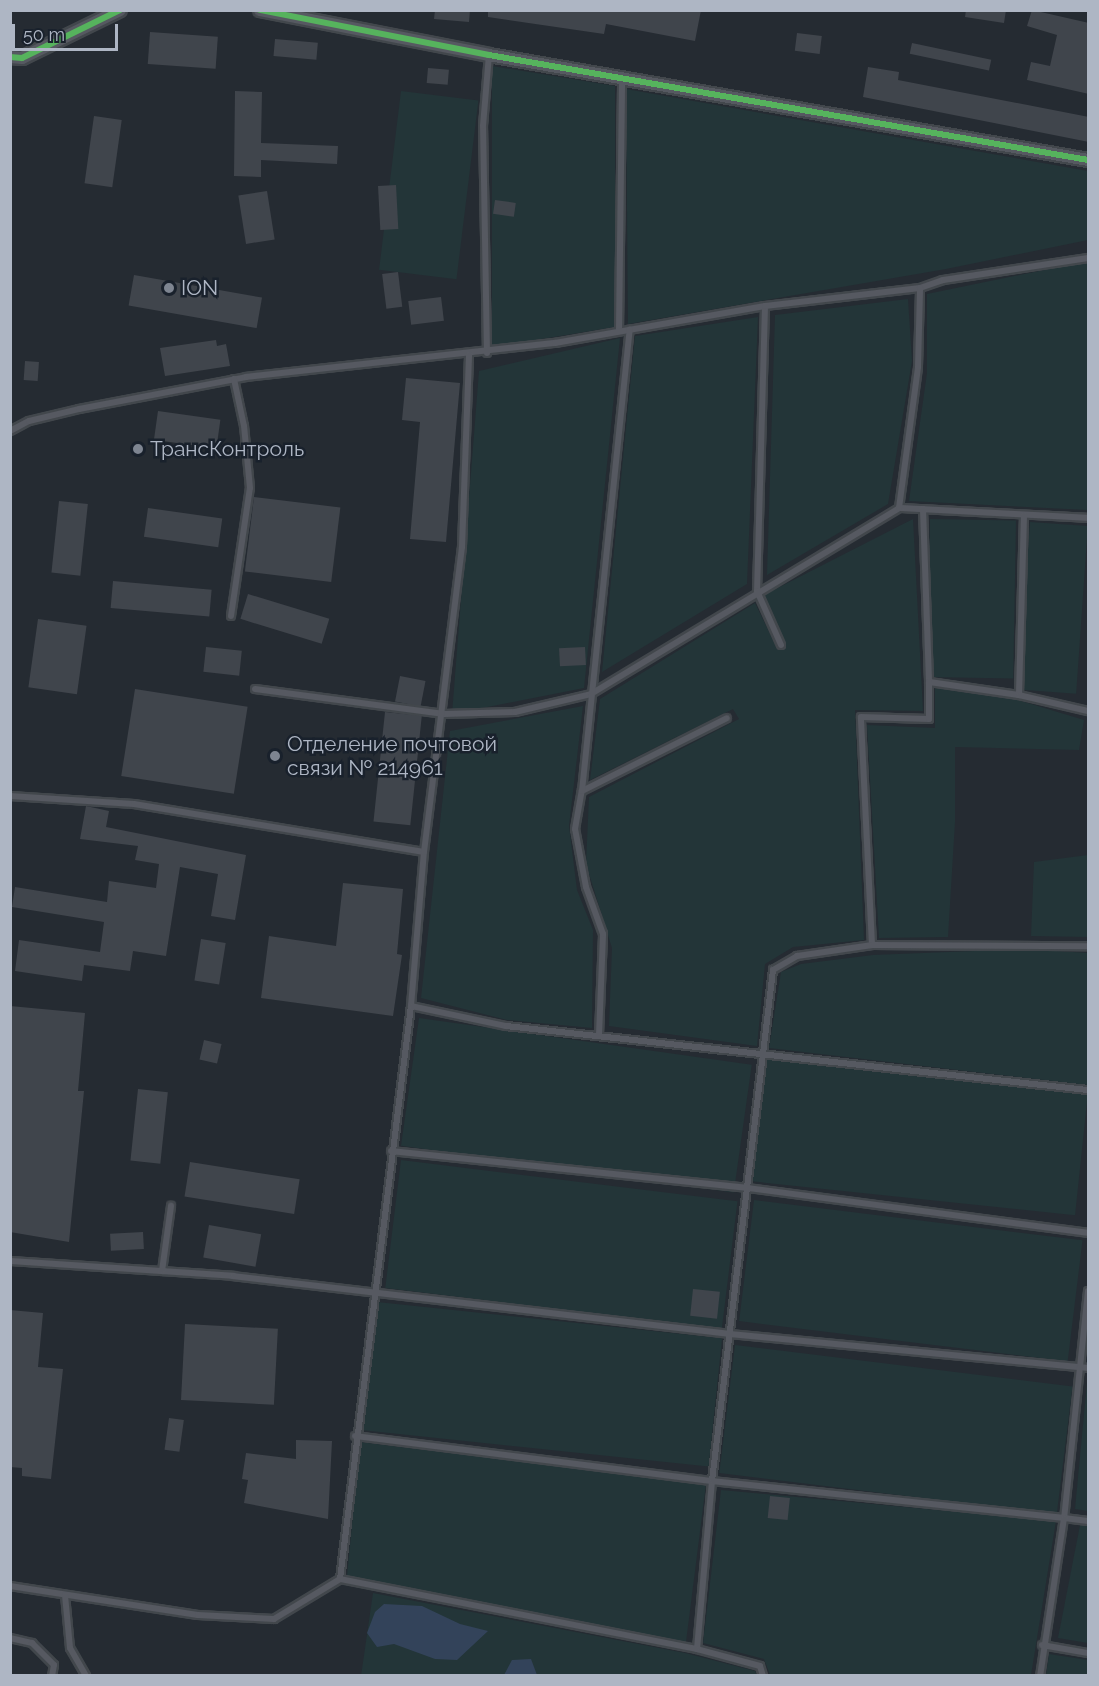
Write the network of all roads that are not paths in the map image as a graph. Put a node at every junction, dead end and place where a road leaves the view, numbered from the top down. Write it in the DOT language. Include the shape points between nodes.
graph roads {
  1 [pos="120,10"];
  2 [pos="260,10"];
  3 [pos="489,55"];
  4 [pos="10,57"];
  5 [pos="622,75"];
  6 [pos="1089,159"];
  7 [pos="1089,258"];
  8 [pos="921,288"];
  9 [pos="765,306"];
  10 [pos="630,329"];
  11 [pos="619,331"];
  12 [pos="487,352"];
  13 [pos="469,354"];
  14 [pos="234,380"];
  15 [pos="10,431"];
  16 [pos="899,508"];
  17 [pos="922,509"];
  18 [pos="1023,515"];
  19 [pos="1089,518"];
  20 [pos="757,591"];
  21 [pos="231,616"];
  22 [pos="781,645"];
  23 [pos="928,682"];
  24 [pos="255,689"];
  25 [pos="591,694"];
  26 [pos="1019,695"];
  27 [pos="1089,711"];
  28 [pos="444,714"];
  29 [pos="727,718"];
  30 [pos="582,791"];
  31 [pos="10,796"];
  32 [pos="424,852"];
  33 [pos="872,945"];
  34 [pos="1089,946"];
  35 [pos="411,1006"];
  36 [pos="599,1035"];
  37 [pos="762,1051"];
  38 [pos="1089,1090"];
  39 [pos="391,1151"];
  40 [pos="748,1188"];
  41 [pos="171,1206"];
  42 [pos="1089,1233"];
  43 [pos="10,1261"];
  44 [pos="162,1271"];
  45 [pos="1089,1291"];
  46 [pos="372,1294"];
  47 [pos="730,1334"];
  48 [pos="1079,1367"];
  49 [pos="1089,1368"];
  50 [pos="356,1436"];
  51 [pos="712,1481"];
  52 [pos="1064,1518"];
  53 [pos="1089,1521"];
  54 [pos="340,1579"];
  55 [pos="10,1586"];
  56 [pos="65,1595"];
  57 [pos="10,1638"];
  58 [pos="1042,1645"];
  59 [pos="697,1649"];
  60 [pos="1089,1653"];
  61 [pos="52,1676"];
  62 [pos="86,1676"];
  63 [pos="763,1676"];
  64 [pos="1040,1676"];
  1 -- 4 [label="street" via="22,58"];
  2 -- 3 [label="street"];
  3 -- 5 [label="street"];
  3 -- 12 [label="lane" via="483,126"];
  5 -- 6 [label="street"];
  5 -- 11 [label="lane"];
  7 -- 8 [label="lane" via="942,280"];
  8 -- 9 [label="lane"];
  8 -- 16 [label="lane" via="918,367"];
  9 -- 10 [label="lane"];
  9 -- 20 [label="lane"];
  10 -- 11 [label="lane"];
  10 -- 25 [label="lane"];
  11 -- 12 [label="lane"];
  12 -- 13 [label="lane"];
  13 -- 14 [label="lane"];
  13 -- 28 [label="lane" via="462,547"];
  14 -- 15 [label="lane" via="79,409 29,421"];
  14 -- 21 [label="lane" via="244,426 250,488"];
  16 -- 17 [label="lane"];
  16 -- 20 [label="lane"];
  17 -- 18 [label="lane"];
  17 -- 23 [label="lane"];
  18 -- 19 [label="lane"];
  18 -- 26 [label="lane"];
  20 -- 22 [label="lane"];
  20 -- 25 [label="lane"];
  23 -- 26 [label="lane"];
  23 -- 33 [label="lane" via="929,719 861,717"];
  24 -- 28 [label="lane"];
  25 -- 28 [label="lane" via="514,712"];
  25 -- 30 [label="lane"];
  26 -- 27 [label="lane"];
  28 -- 32 [label="lane"];
  29 -- 30 [label="lane"];
  30 -- 36 [label="lane" via="575,829 586,887 603,934"];
  31 -- 32 [label="lane" via="134,804"];
  32 -- 35 [label="lane"];
  33 -- 34 [label="lane"];
  33 -- 37 [label="lane" via="796,956 773,970"];
  35 -- 36 [label="lane" via="506,1026"];
  35 -- 39 [label="lane"];
  36 -- 37 [label="lane"];
  37 -- 38 [label="lane"];
  37 -- 40 [label="lane"];
  39 -- 40 [label="lane"];
  39 -- 46 [label="lane"];
  40 -- 42 [label="lane"];
  40 -- 47 [label="lane"];
  41 -- 44 [label="lane"];
  43 -- 44 [label="lane"];
  44 -- 46 [label="lane"];
  45 -- 48 [label="lane"];
  46 -- 47 [label="lane"];
  46 -- 50 [label="lane"];
  47 -- 48 [label="lane"];
  47 -- 51 [label="lane"];
  48 -- 49 [label="lane"];
  48 -- 52 [label="lane"];
  50 -- 51 [label="lane"];
  50 -- 54 [label="lane"];
  51 -- 52 [label="lane"];
  51 -- 59 [label="lane"];
  52 -- 53 [label="lane"];
  52 -- 58 [label="lane"];
  54 -- 56 [label="lane" via="274,1619 198,1615"];
  54 -- 59 [label="lane"];
  55 -- 56 [label="lane"];
  56 -- 62 [label="lane" via="70,1648"];
  57 -- 61 [label="lane" via="32,1643 54,1665"];
  58 -- 60 [label="lane"];
  58 -- 64 [label="lane"];
  59 -- 63 [label="lane" via="760,1666"];
}
